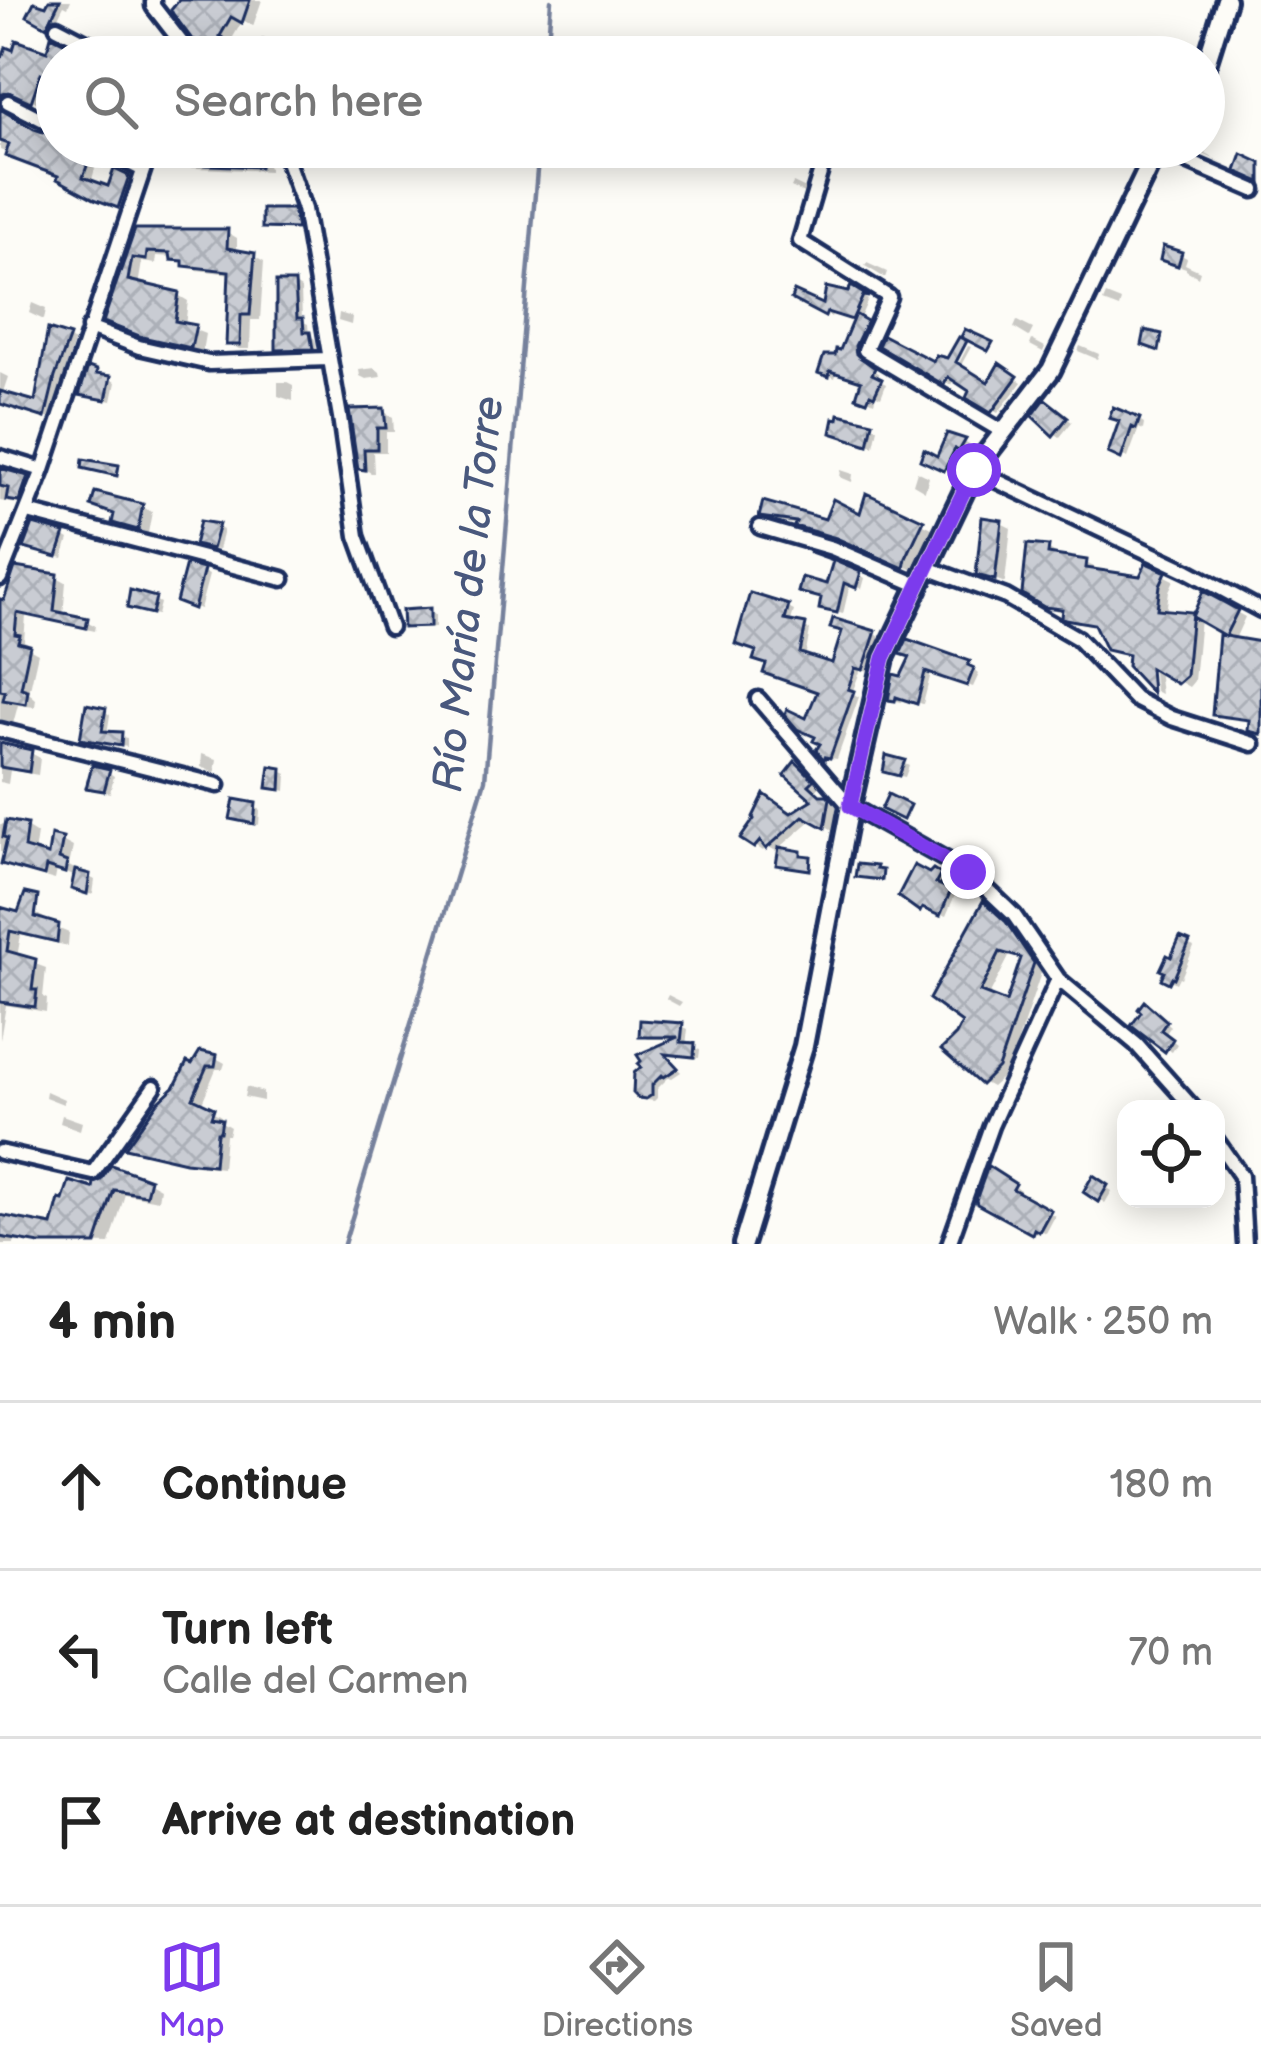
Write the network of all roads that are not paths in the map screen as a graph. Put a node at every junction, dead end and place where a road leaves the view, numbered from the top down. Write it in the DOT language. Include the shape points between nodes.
graph roads {
  1 [pos="1226,0"];
  2 [pos="152,2"];
  3 [pos="57,27"];
  4 [pos="74,36"];
  5 [pos="173,36"];
  6 [pos="1215,36"];
  7 [pos="8,102"];
  8 [pos="36,116"];
  9 [pos="139,168"];
  10 [pos="290,168"];
  11 [pos="822,168"];
  12 [pos="1147,168"];
  13 [pos="1204,168"];
  14 [pos="143,170"];
  15 [pos="1254,190"];
  16 [pos="89,328"];
  17 [pos="328,359"];
  18 [pos="1004,432"];
  19 [pos="0,457"];
  20 [pos="43,470"];
  21 [pos="974,470"];
  22 [pos="28,512"];
  23 [pos="760,526"];
  24 [pos="925,567"];
  25 [pos="0,578"];
  26 [pos="283,579"];
  27 [pos="918,585"];
  28 [pos="1261,610"];
  29 [pos="390,626"];
  30 [pos="758,699"];
  31 [pos="0,730"];
  32 [pos="1253,744"];
  33 [pos="218,784"];
  34 [pos="850,806"];
  35 [pos="1058,979"];
  36 [pos="154,1087"];
  37 [pos="1186,1100"];
  38 [pos="0,1152"];
  39 [pos="1225,1153"];
  40 [pos="743,1244"];
  41 [pos="949,1244"];
  42 [pos="1245,1244"];
  1 -- 6 [label="main road"];
  2 -- 5 [label="street"];
  3 -- 4 [label="street"];
  7 -- 8 [label="street"];
  9 -- 14 [label="street"];
  10 -- 17 [label="street" via="304,208"];
  11 -- 18 [label="street" via="800,241 890,297 865,350"];
  12 -- 18 [label="main road" via="1051,370"];
  13 -- 15 [label="street"];
  14 -- 16 [label="street"];
  16 -- 17 [label="street" via="209,363"];
  16 -- 20 [label="street"];
  17 -- 29 [label="street" via="356,536"];
  18 -- 21 [label="main road"];
  19 -- 20 [label="street"];
  20 -- 22 [label="street"];
  21 -- 24 [label="main road"];
  21 -- 28 [label="street"];
  22 -- 25 [label="street"];
  22 -- 26 [label="street"];
  23 -- 27 [label="street"];
  24 -- 27 [label="main road"];
  24 -- 32 [label="street" via="1006,597 1077,638 1135,699"];
  27 -- 34 [label="main road" via="884,658"];
  30 -- 34 [label="street"];
  31 -- 33 [label="street"];
  34 -- 35 [label="street" via="968,872 1014,916"];
  34 -- 40 [label="main road" via="804,1046"];
  35 -- 37 [label="street" via="1136,1044"];
  35 -- 41 [label="street" via="991,1126"];
  36 -- 38 [label="street" via="93,1173"];
  39 -- 42 [label="street" via="1241,1176"];
}
